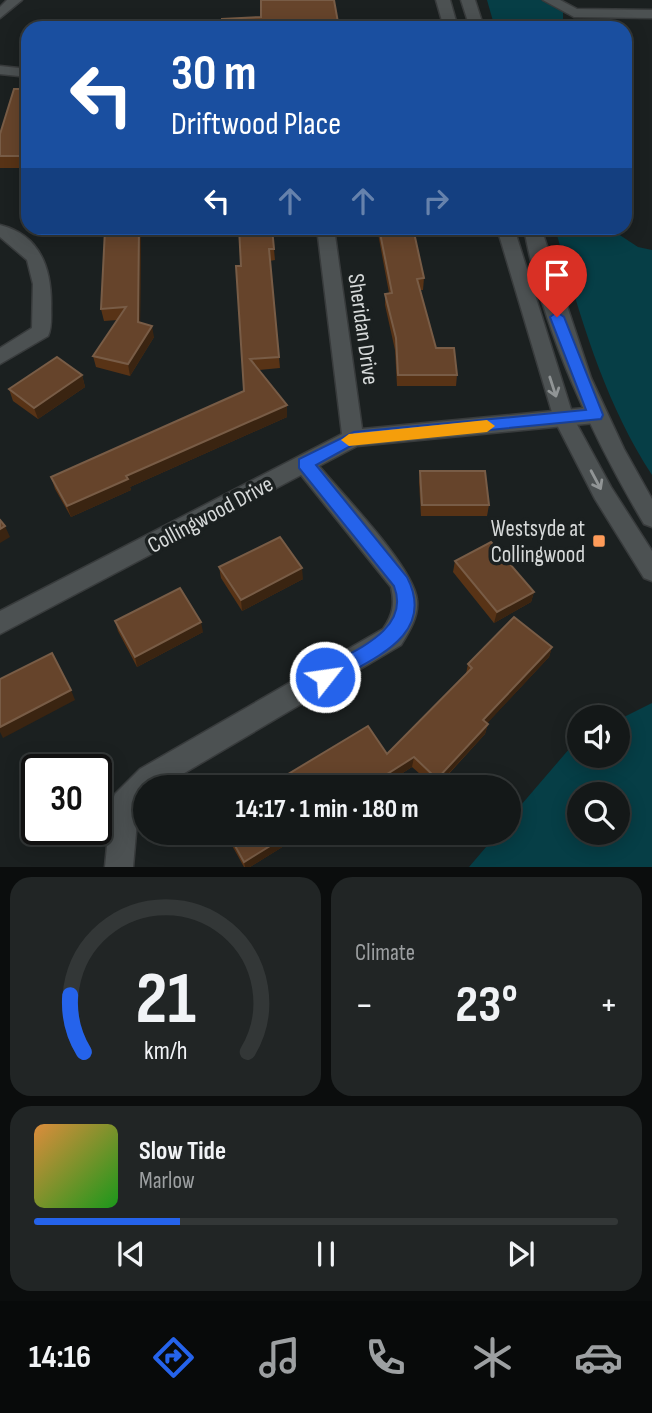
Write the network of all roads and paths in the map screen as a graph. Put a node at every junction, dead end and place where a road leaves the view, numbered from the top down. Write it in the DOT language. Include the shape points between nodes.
graph roads {
  1 [pos="15,0"];
  2 [pos="443,0"];
  3 [pos="468,0"];
  4 [pos="550,0"];
  5 [pos="0,14"];
  6 [pos="652,14"];
  7 [pos="449,21"];
  8 [pos="475,21"];
  9 [pos="0,70"];
  10 [pos="21,72"];
  11 [pos="0,230"];
  12 [pos="326,235"];
  13 [pos="507,235"];
  14 [pos="534,235"];
  15 [pos="0,357"];
  16 [pos="595,415"];
  17 [pos="564,419"];
  18 [pos="354,438"];
  19 [pos="305,464"];
  20 [pos="652,518"];
  21 [pos="652,571"];
  22 [pos="0,623"];
  23 [pos="119,867"];
  1 -- 5 [label="street"];
  2 -- 7 [label="street"];
  3 -- 8 [label="street"];
  4 -- 6 [label="street" via="573,13"];
  9 -- 10 [label="street"];
  11 -- 15 [label="street" via="24,241 43,272 41,331"];
  12 -- 18 [label="street, Sheridan Drive"];
  13 -- 17 [label="street, one-way"];
  14 -- 16 [label="street" via="569,352"];
  16 -- 17 [label="street, Collingwood Drive"];
  16 -- 20 [label="street"];
  17 -- 18 [label="street, Collingwood Drive"];
  17 -- 21 [label="street, one-way"];
  18 -- 19 [label="street, Collingwood Drive"];
  19 -- 22 [label="street, Collingwood Drive"];
  19 -- 23 [label="street" via="401,582 408,599 405,618 392,637 150,778 125,804"];
}
